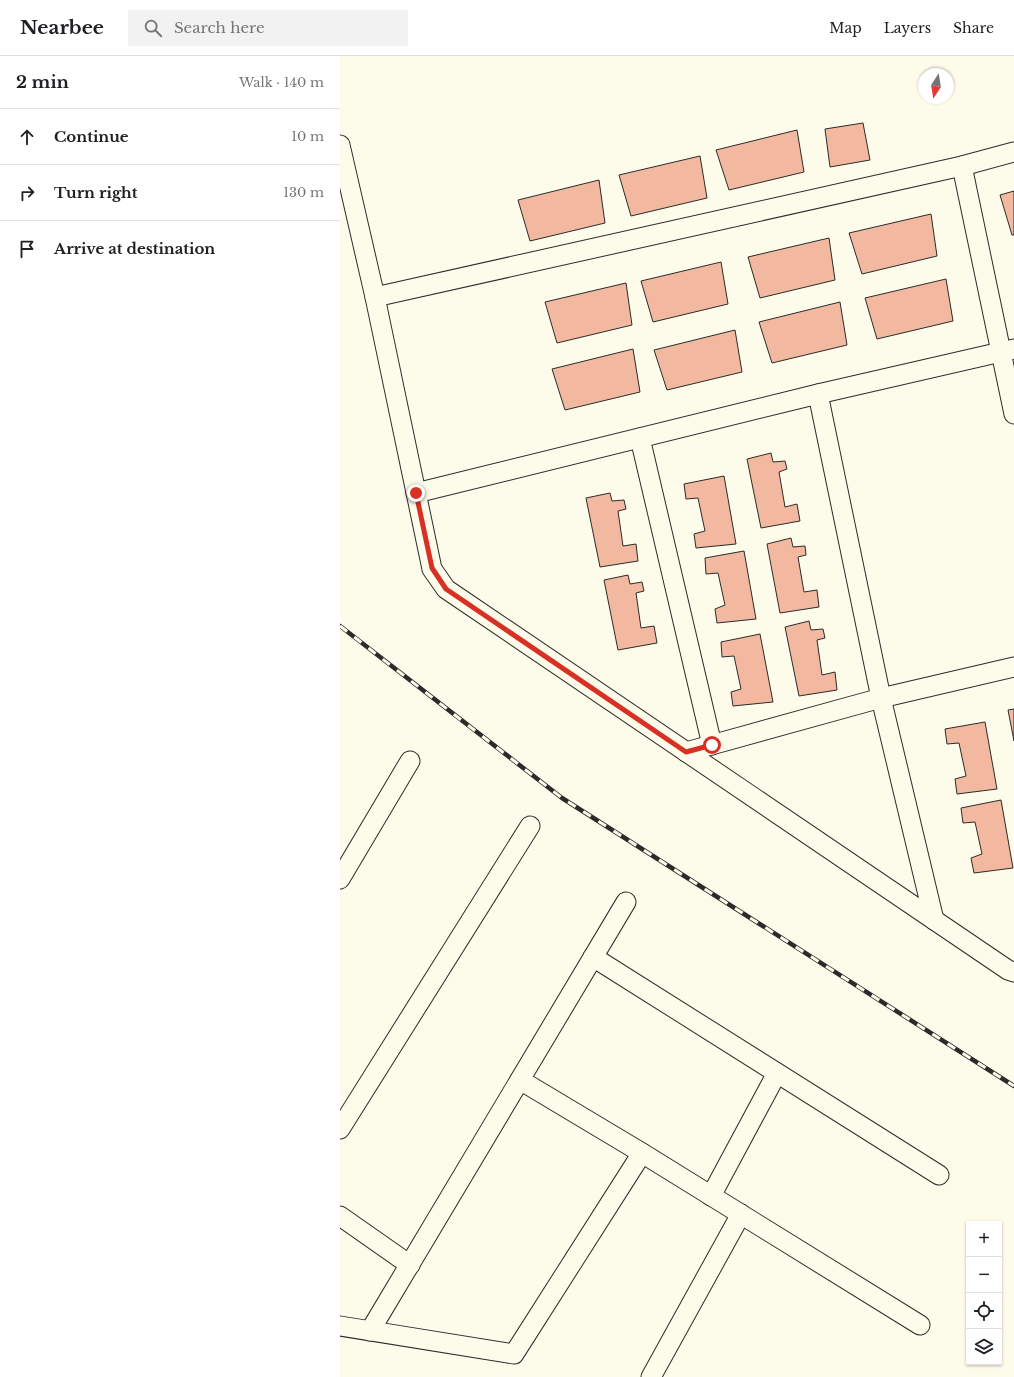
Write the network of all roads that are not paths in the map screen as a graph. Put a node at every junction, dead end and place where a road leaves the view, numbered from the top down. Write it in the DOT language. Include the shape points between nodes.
graph roads {
  1 [pos="340,145"];
  2 [pos="1014,152"];
  3 [pos="962,166"];
  4 [pos="375,297"];
  5 [pos="1008,351"];
  6 [pos="818,394"];
  7 [pos="1014,414"];
  8 [pos="640,438"];
  9 [pos="416,493"];
  10 [pos="1014,667"];
  11 [pos="881,698"];
  12 [pos="712,745"];
  13 [pos="686,752"];
  14 [pos="410,761"];
  15 [pos="530,826"];
  16 [pos="340,879"];
  17 [pos="626,902"];
  18 [pos="934,920"];
  19 [pos="593,957"];
  20 [pos="1014,972"];
  21 [pos="777,1073"];
  22 [pos="520,1080"];
  23 [pos="340,1129"];
  24 [pos="642,1153"];
  25 [pos="939,1175"];
  26 [pos="711,1196"];
  27 [pos="741,1214"];
  28 [pos="340,1216"];
  29 [pos="410,1265"];
  30 [pos="920,1325"];
  31 [pos="340,1326"];
  32 [pos="370,1331"];
  33 [pos="651,1377"];
  1 -- 4 [label="street"];
  2 -- 3 [label="street"];
  3 -- 4 [label="street"];
  3 -- 5 [label="street"];
  4 -- 9 [label="street"];
  5 -- 6 [label="street"];
  5 -- 7 [label="street"];
  6 -- 8 [label="street"];
  6 -- 11 [label="street"];
  8 -- 9 [label="street"];
  8 -- 12 [label="street"];
  9 -- 13 [label="street" via="432,568 446,589"];
  10 -- 11 [label="street"];
  11 -- 12 [label="street"];
  11 -- 18 [label="street"];
  12 -- 13 [label="street"];
  13 -- 18 [label="street"];
  14 -- 16 [label="street"];
  15 -- 23 [label="street"];
  17 -- 19 [label="street"];
  18 -- 20 [label="street"];
  19 -- 21 [label="street"];
  19 -- 22 [label="street"];
  21 -- 25 [label="street"];
  21 -- 26 [label="street"];
  22 -- 24 [label="street"];
  22 -- 29 [label="street"];
  24 -- 26 [label="street"];
  24 -- 32 [label="street" via="514,1354"];
  26 -- 27 [label="street"];
  27 -- 30 [label="street"];
  27 -- 33 [label="street"];
  28 -- 29 [label="street"];
  29 -- 32 [label="street"];
  31 -- 32 [label="street"];
}
